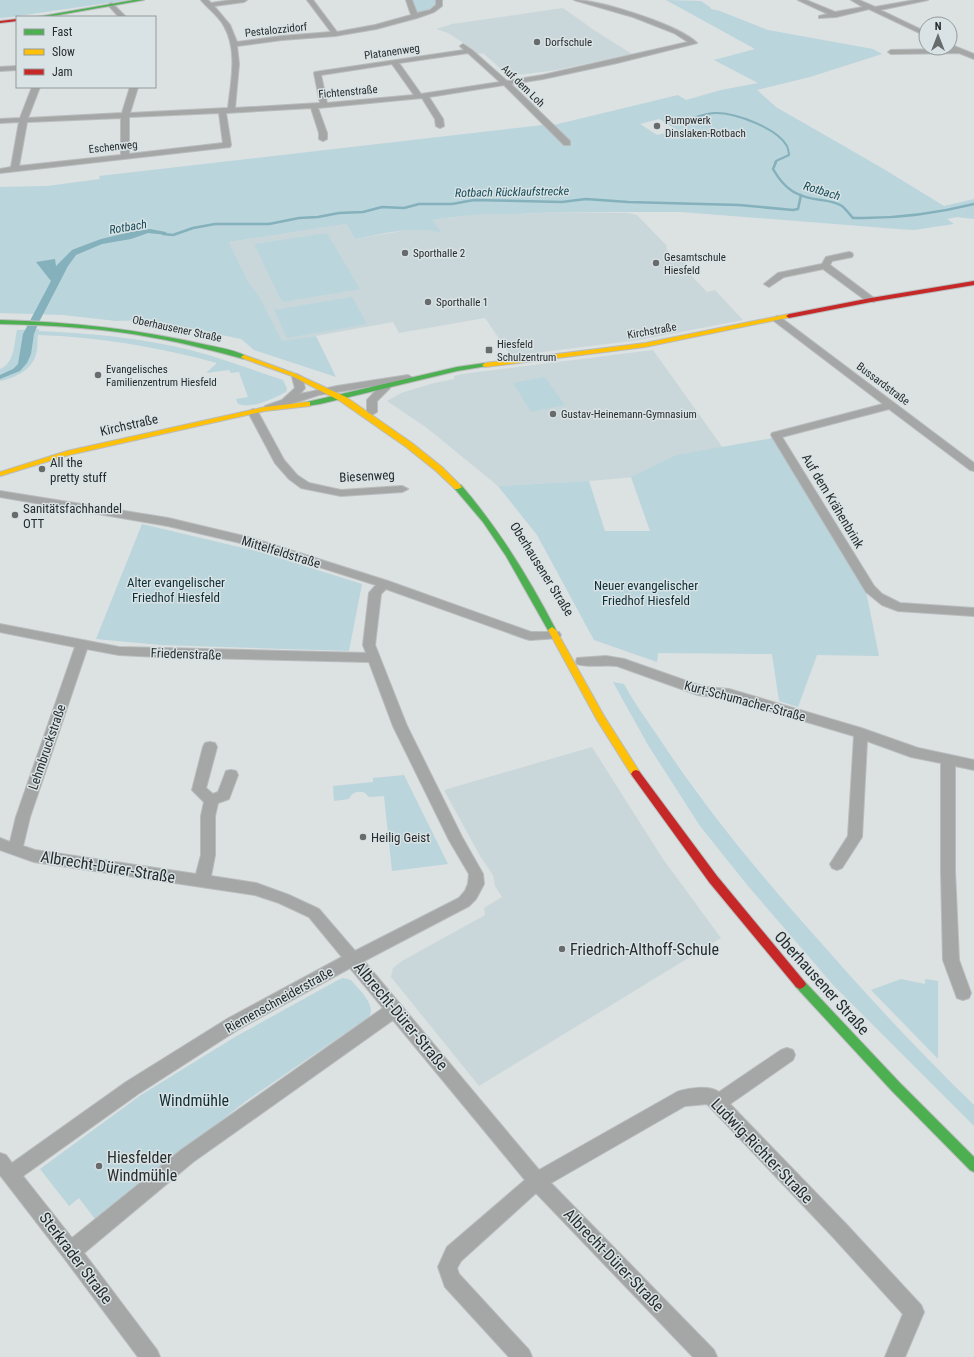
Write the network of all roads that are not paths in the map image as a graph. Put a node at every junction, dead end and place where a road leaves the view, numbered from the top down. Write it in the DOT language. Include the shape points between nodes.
graph roads {
  1 [pos="142,0"];
  2 [pos="204,0"];
  3 [pos="244,0"];
  4 [pos="310,0"];
  5 [pos="409,0"];
  6 [pos="439,0"];
  7 [pos="576,0"];
  8 [pos="801,0"];
  9 [pos="854,0"];
  10 [pos="925,0"];
  11 [pos="111,5"];
  12 [pos="210,5"];
  13 [pos="873,8"];
  14 [pos="836,15"];
  15 [pos="45,16"];
  16 [pos="122,16"];
  17 [pos="414,17"];
  18 [pos="822,18"];
  19 [pos="16,20"];
  20 [pos="0,22"];
  21 [pos="918,30"];
  22 [pos="335,34"];
  23 [pos="235,44"];
  24 [pos="463,46"];
  25 [pos="470,51"];
  26 [pos="959,51"];
  27 [pos="891,52"];
  28 [pos="974,57"];
  29 [pos="395,63"];
  30 [pos="16,68"];
  31 [pos="0,69"];
  32 [pos="507,83"];
  33 [pos="36,88"];
  34 [pos="134,88"];
  35 [pos="421,96"];
  36 [pos="324,105"];
  37 [pos="314,106"];
  38 [pos="222,111"];
  39 [pos="231,111"];
  40 [pos="125,117"];
  41 [pos="22,120"];
  42 [pos="0,121"];
  43 [pos="440,126"];
  44 [pos="323,139"];
  45 [pos="567,144"];
  46 [pos="125,157"];
  47 [pos="15,169"];
  48 [pos="0,171"];
  49 [pos="849,255"];
  50 [pos="825,266"];
  51 [pos="974,283"];
  52 [pos="769,284"];
  53 [pos="871,300"];
  54 [pos="777,319"];
  55 [pos="0,322"];
  56 [pos="436,374"];
  57 [pos="298,377"];
  58 [pos="386,386"];
  59 [pos="329,391"];
  60 [pos="340,397"];
  61 [pos="283,402"];
  62 [pos="891,405"];
  63 [pos="265,409"];
  64 [pos="253,412"];
  65 [pos="372,412"];
  66 [pos="974,468"];
  67 [pos="0,474"];
  68 [pos="402,489"];
  69 [pos="0,494"];
  70 [pos="536,580"];
  71 [pos="384,584"];
  72 [pos="974,612"];
  73 [pos="0,628"];
  74 [pos="555,635"];
  75 [pos="82,644"];
  76 [pos="374,658"];
  77 [pos="582,661"];
  78 [pos="861,733"];
  79 [pos="210,747"];
  80 [pos="636,758"];
  81 [pos="948,760"];
  82 [pos="974,764"];
  83 [pos="232,775"];
  84 [pos="211,800"];
  85 [pos="662,808"];
  86 [pos="8,847"];
  87 [pos="837,864"];
  88 [pos="202,881"];
  89 [pos="353,959"];
  90 [pos="963,993"];
  91 [pos="395,1009"];
  92 [pos="787,1055"];
  93 [pos="718,1102"];
  94 [pos="974,1166"];
  95 [pos="5,1167"];
  96 [pos="537,1181"];
  97 [pos="72,1251"];
  98 [pos="150,1357"];
  99 [pos="522,1357"];
  100 [pos="707,1357"];
  101 [pos="895,1357"];
  1 -- 11 [label="main road"];
  2 -- 12 [label="street"];
  3 -- 12 [label="street"];
  4 -- 22 [label="street, Pestalozzidorf"];
  5 -- 17 [label="street"];
  6 -- 17 [label="street, Pestalozzidorf" via="439,6 432,11"];
  7 -- 32 [label="street, Fichtenstraße" via="656,24 694,43"];
  8 -- 14 [label="street"];
  9 -- 13 [label="street"];
  10 -- 13 [label="street"];
  11 -- 15 [label="main road"];
  11 -- 16 [label="street"];
  12 -- 23 [label="street" via="228,28"];
  13 -- 14 [label="street"];
  13 -- 21 [label="street"];
  14 -- 18 [label="street"];
  17 -- 22 [label="street, Pestalozzidorf"];
  19 -- 20 [label="main road"];
  22 -- 23 [label="street, Pestalozzidorf" via="321,39 313,35"];
  23 -- 39 [label="street"];
  24 -- 25 [label="street, Auf dem Loh"];
  25 -- 29 [label="street, Platanenweg"];
  25 -- 32 [label="street, Auf dem Loh"];
  26 -- 27 [label="street"];
  26 -- 28 [label="street"];
  29 -- 35 [label="street"];
  29 -- 36 [label="street, Platanenweg" via="317,73"];
  30 -- 31 [label="street"];
  32 -- 35 [label="street, Fichtenstraße"];
  32 -- 45 [label="street, Auf dem Loh"];
  33 -- 41 [label="street"];
  34 -- 40 [label="street"];
  35 -- 36 [label="street, Fichtenstraße"];
  35 -- 43 [label="street" via="439,119"];
  36 -- 37 [label="street, Fichtenstraße"];
  37 -- 39 [label="street, Fichtenstraße"];
  37 -- 44 [label="street"];
  38 -- 39 [label="street, Fichtenstraße"];
  38 -- 40 [label="street, Fichtenstraße"];
  38 -- 46 [label="street, Eschenweg" via="227,145"];
  40 -- 41 [label="street, Fichtenstraße"];
  40 -- 46 [label="street"];
  41 -- 42 [label="street, Fichtenstraße"];
  41 -- 47 [label="street"];
  46 -- 47 [label="street, Eschenweg"];
  47 -- 48 [label="street, Eschenweg"];
  49 -- 50 [label="street" via="829,259"];
  50 -- 52 [label="street" via="781,275"];
  50 -- 53 [label="street"];
  51 -- 53 [label="main road, Kirchstraße"];
  53 -- 54 [label="main road, Kirchstraße"];
  54 -- 56 [label="main road, Kirchstraße" via="645,345"];
  54 -- 62 [label="street, Bussardstraße"];
  55 -- 57 [label="main road, Oberhausener Straße" via="51,323 136,332 198,344"];
  56 -- 58 [label="main road, Kirchstraße"];
  56 -- 59 [label="street, Kirchstraße"];
  57 -- 59 [label="main road, Oberhausener Straße"];
  57 -- 61 [label="street, Kirchstraße" via="300,388"];
  58 -- 60 [label="main road, Kirchstraße"];
  58 -- 65 [label="street" via="373,397"];
  59 -- 60 [label="main road, Oberhausener Straße"];
  59 -- 61 [label="street, Kirchstraße"];
  60 -- 63 [label="main road, Kirchstraße"];
  60 -- 65 [label="main road, Oberhausener Straße" via="364,406"];
  60 -- 74 [label="main road, Oberhausener Straße" via="400,438 451,478 492,528 520,571"];
  61 -- 63 [label="street, Kirchstraße"];
  62 -- 66 [label="street, Bussardstraße"];
  62 -- 72 [label="street, Auf dem Krähenbrink" via="776,435 870,590 898,607"];
  63 -- 64 [label="main road, Kirchstraße"];
  64 -- 67 [label="main road, Kirchstraße" via="67,454"];
  64 -- 68 [label="street, Biesenweg" via="279,460 293,477 305,486 341,493"];
  65 -- 70 [label="main road, Oberhausener Straße" via="417,441 458,474 499,525"];
  69 -- 71 [label="street, Mittelfeldstraße" via="168,522 252,542"];
  71 -- 74 [label="street, Mittelfeldstraße" via="530,636"];
  71 -- 76 [label="street, Riemenschneiderstraße" via="375,593 369,644"];
  73 -- 75 [label="street, Friedenstraße"];
  74 -- 85 [label="main road, Oberhausener Straße" via="614,741"];
  75 -- 76 [label="street, Friedenstraße" via="119,651 159,653"];
  75 -- 86 [label="street, Lehmbruckstraße" via="23,817"];
  76 -- 89 [label="street, Riemenschneiderstraße" via="400,726 456,840 476,874 476,884 464,902"];
  77 -- 78 [label="street, Kurt-Schumacher-Straße" via="619,662 703,692 729,694"];
  78 -- 81 [label="street, Kurt-Schumacher-Straße" via="916,753"];
  78 -- 87 [label="street" via="855,836"];
  79 -- 84 [label="street" via="199,790"];
  80 -- 85 [label="main road, Oberhausener Straße"];
  81 -- 82 [label="street, Kurt-Schumacher-Straße"];
  81 -- 90 [label="street" via="951,960"];
  83 -- 84 [label="street" via="224,795"];
  84 -- 88 [label="street" via="208,816 208,855"];
  85 -- 94 [label="main road, Oberhausener Straße" via="720,888 797,981 916,1109"];
  86 -- 88 [label="street, Albrecht-Dürer-Straße" via="34,856"];
  88 -- 89 [label="street, Albrecht-Dürer-Straße" via="256,889 314,913"];
  89 -- 91 [label="street, Albrecht-Dürer-Straße"];
  89 -- 95 [label="street, Riemenschneiderstraße" via="233,1024"];
  91 -- 96 [label="street, Albrecht-Dürer-Straße"];
  91 -- 97 [label="street" via="186,1156"];
  92 -- 93 [label="street"];
  93 -- 96 [label="street, Ludwig-Richter-Straße" via="711,1096 683,1098"];
  93 -- 101 [label="street, Ludwig-Richter-Straße" via="914,1312"];
  95 -- 97 [label="street, Sterkrader Straße"];
  96 -- 99 [label="street, Ludwig-Richter-Straße" via="454,1254 447,1267 452,1280"];
  96 -- 100 [label="street, Albrecht-Dürer-Straße"];
  97 -- 98 [label="street, Sterkrader Straße"];
}
